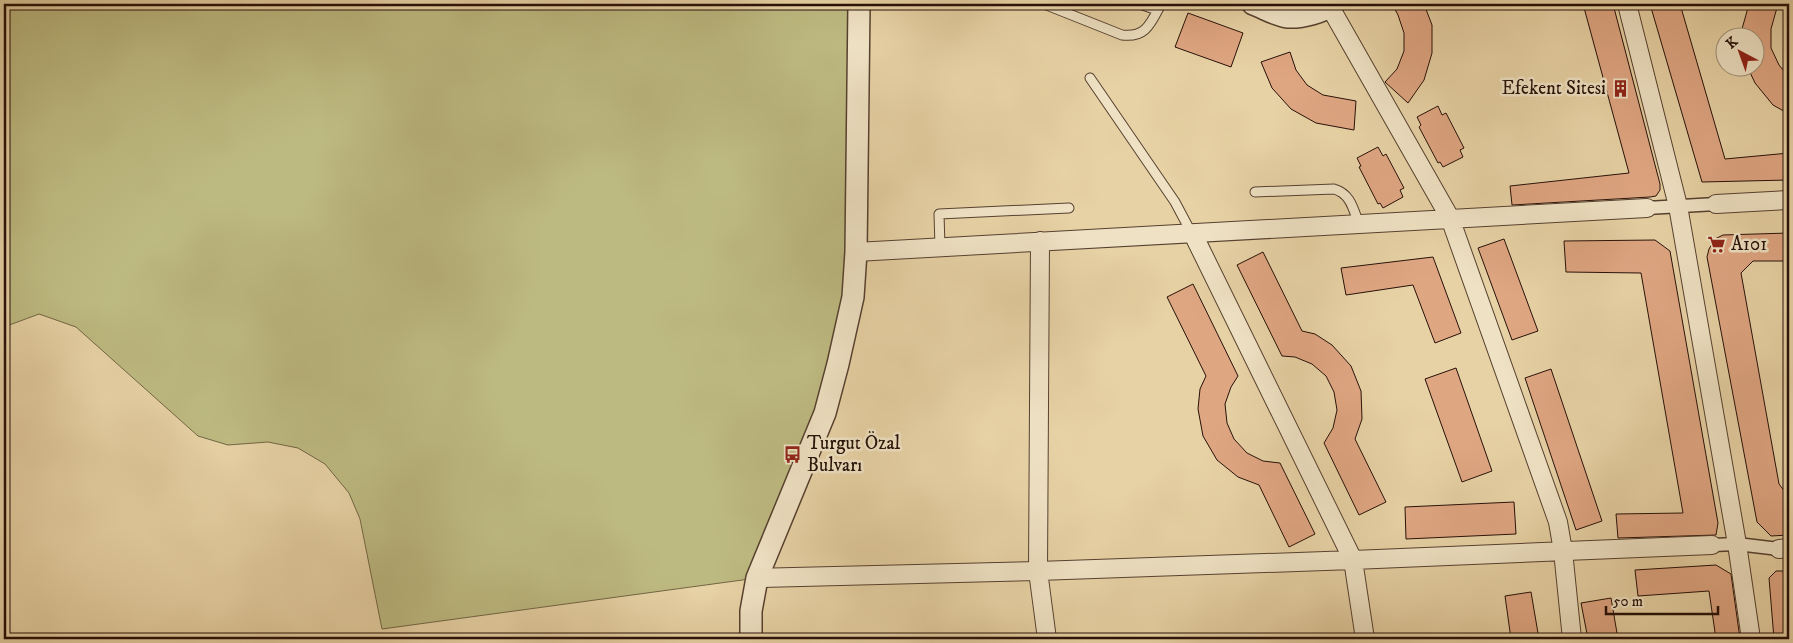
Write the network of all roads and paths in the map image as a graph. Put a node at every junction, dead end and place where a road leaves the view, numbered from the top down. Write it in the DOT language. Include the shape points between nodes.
graph roads {
  1 [pos="859,4"];
  2 [pos="1044,4"];
  3 [pos="1140,4"];
  4 [pos="1253,4"];
  5 [pos="1626,4"];
  6 [pos="1332,5"];
  7 [pos="1159,7"];
  8 [pos="1090,78"];
  9 [pos="1255,192"];
  10 [pos="1789,200"];
  11 [pos="1716,204"];
  12 [pos="1678,206"];
  13 [pos="1069,208"];
  14 [pos="1648,208"];
  15 [pos="1450,218"];
  16 [pos="1359,224"];
  17 [pos="1193,234"];
  18 [pos="1040,241"];
  19 [pos="940,247"];
  20 [pos="856,252"];
  21 [pos="1736,544"];
  22 [pos="1712,545"];
  23 [pos="1784,548"];
  24 [pos="1563,551"];
  25 [pos="1353,560"];
  26 [pos="1038,571"];
  27 [pos="757,578"];
  28 [pos="751,639"];
  29 [pos="1047,639"];
  30 [pos="1365,639"];
  31 [pos="1572,639"];
  32 [pos="1751,639"];
  1 -- 20 [label="street"];
  2 -- 7 [label="lane" via="1122,36 1137,35 1147,28"];
  3 -- 7 [label="lane"];
  4 -- 6 [label="street" via="1287,17 1308,14"];
  5 -- 12 [label="street"];
  6 -- 15 [label="street"];
  8 -- 17 [label="lane"];
  9 -- 16 [label="lane" via="1334,189 1351,201"];
  10 -- 11 [label="street"];
  11 -- 12 [label="street"];
  12 -- 14 [label="street"];
  12 -- 21 [label="street"];
  13 -- 19 [label="lane" via="939,214"];
  14 -- 15 [label="street"];
  15 -- 16 [label="street"];
  15 -- 24 [label="street" via="1558,522"];
  16 -- 17 [label="street"];
  17 -- 18 [label="street"];
  17 -- 25 [label="street"];
  18 -- 19 [label="street"];
  18 -- 26 [label="street"];
  19 -- 20 [label="street"];
  20 -- 27 [label="street" via="852,297 825,413"];
  21 -- 22 [label="street"];
  21 -- 23 [label="street"];
  21 -- 32 [label="street"];
  22 -- 24 [label="street"];
  24 -- 25 [label="street"];
  24 -- 31 [label="street"];
  25 -- 26 [label="street"];
  25 -- 30 [label="street"];
  26 -- 27 [label="street"];
  26 -- 29 [label="street"];
  27 -- 28 [label="street" via="751,611"];
}
